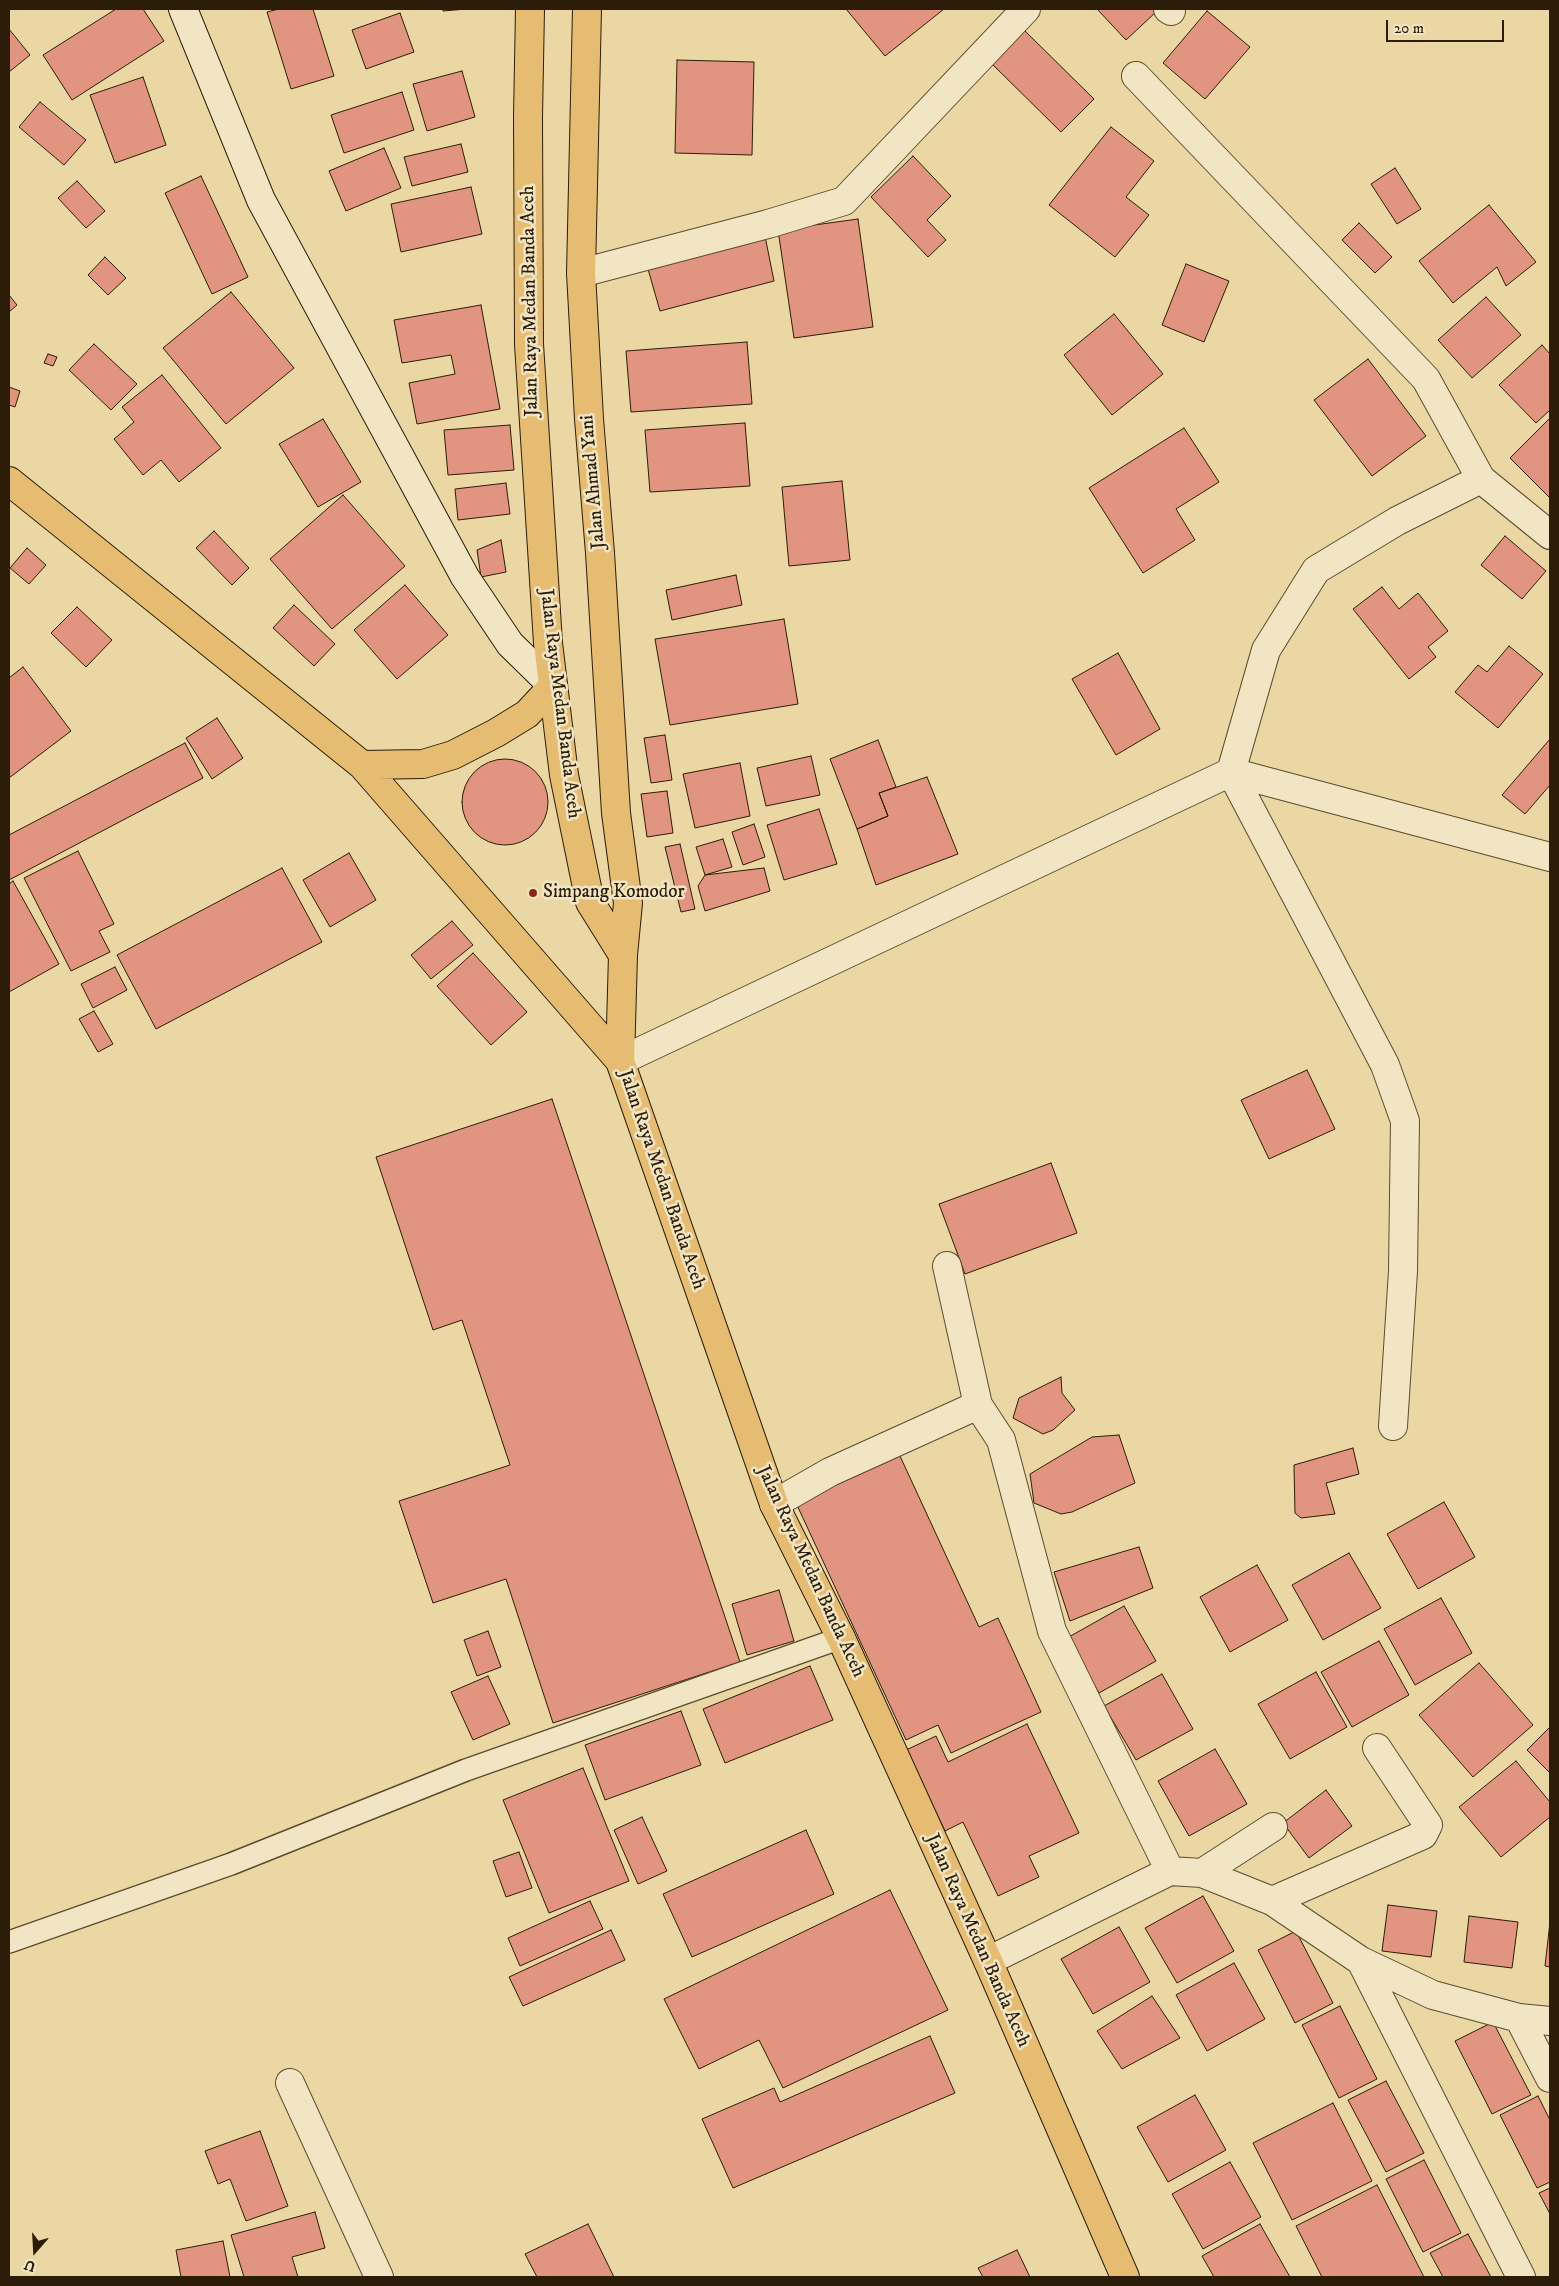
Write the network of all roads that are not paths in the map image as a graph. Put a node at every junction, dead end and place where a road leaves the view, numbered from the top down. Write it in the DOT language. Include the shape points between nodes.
graph roads {
  1 [pos="183,9"];
  2 [pos="530,9"];
  3 [pos="587,9"];
  4 [pos="1026,9"];
  5 [pos="1136,76"];
  6 [pos="581,273"];
  7 [pos="1481,479"];
  8 [pos="9,481"];
  9 [pos="1550,535"];
  10 [pos="553,686"];
  11 [pos="362,765"];
  12 [pos="1231,772"];
  13 [pos="1550,857"];
  14 [pos="623,955"];
  15 [pos="620,1061"];
  16 [pos="947,1266"];
  17 [pos="978,1406"];
  18 [pos="1393,1426"];
  19 [pos="774,1504"];
  20 [pos="841,1638"];
  21 [pos="1377,1748"];
  22 [pos="1273,1828"];
  23 [pos="1170,1871"];
  24 [pos="1202,1873"];
  25 [pos="1272,1901"];
  26 [pos="9,1942"];
  27 [pos="988,1961"];
  28 [pos="1361,1961"];
  29 [pos="1519,2018"];
  30 [pos="1550,2021"];
  31 [pos="1550,2078"];
  32 [pos="290,2084"];
  33 [pos="379,2277"];
  34 [pos="1125,2277"];
  35 [pos="1521,2277"];
  1 -- 10 [label="street" via="261,200 465,577 510,644"];
  2 -- 10 [label="main road, Jalan Raya Medan Banda Aceh" via="529,344"];
  3 -- 6 [label="main road, Jalan Ahmad Yani"];
  4 -- 6 [label="street" via="844,201"];
  5 -- 7 [label="street" via="1426,379"];
  6 -- 14 [label="main road, Jalan Ahmad Yani" via="616,813 628,902"];
  7 -- 9 [label="street"];
  7 -- 12 [label="street" via="1397,521 1316,570 1266,650"];
  8 -- 11 [label="main road"];
  10 -- 11 [label="main road" via="527,714 453,755 423,764"];
  10 -- 14 [label="main road, Jalan Raya Medan Banda Aceh" via="564,775 590,902"];
  11 -- 15 [label="main road"];
  12 -- 13 [label="street"];
  12 -- 15 [label="street"];
  12 -- 18 [label="street" via="1385,1065 1405,1121 1403,1271"];
  14 -- 15 [label="main road, Jalan Raya Medan Banda Aceh"];
  15 -- 19 [label="main road, Jalan Raya Medan Banda Aceh"];
  16 -- 17 [label="street"];
  17 -- 19 [label="street" via="830,1472"];
  17 -- 23 [label="street" via="1001,1440 1052,1631"];
  19 -- 20 [label="main road, Jalan Raya Medan Banda Aceh"];
  20 -- 26 [label="lane" via="466,1770 231,1864"];
  20 -- 27 [label="main road, Jalan Raya Medan Banda Aceh"];
  21 -- 25 [label="street" via="1428,1825 1423,1835"];
  22 -- 24 [label="street"];
  23 -- 24 [label="street"];
  23 -- 27 [label="street"];
  24 -- 25 [label="street"];
  25 -- 28 [label="street"];
  27 -- 34 [label="main road, Jalan Raya Medan Banda Aceh"];
  28 -- 29 [label="street" via="1432,1995"];
  28 -- 35 [label="street"];
  29 -- 30 [label="street"];
  29 -- 31 [label="street"];
  32 -- 33 [label="street"];
}
